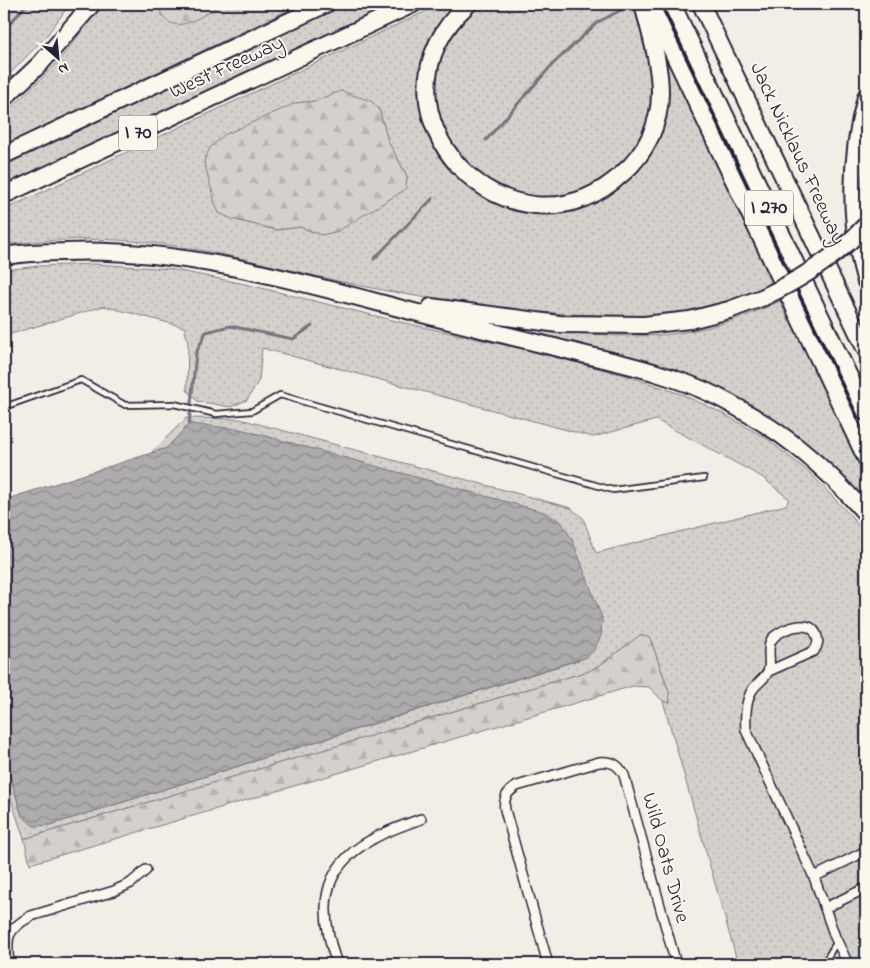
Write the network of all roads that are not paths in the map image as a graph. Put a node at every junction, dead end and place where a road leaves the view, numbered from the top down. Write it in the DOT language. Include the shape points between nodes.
graph roads {
  1 [pos="82,4"];
  2 [pos="92,4"];
  3 [pos="326,4"];
  4 [pos="413,4"];
  5 [pos="468,4"];
  6 [pos="642,4"];
  7 [pos="650,4"];
  8 [pos="672,4"];
  9 [pos="701,4"];
  10 [pos="4,97"];
  11 [pos="866,97"];
  12 [pos="4,155"];
  13 [pos="4,195"];
  14 [pos="866,225"];
  15 [pos="4,256"];
  16 [pos="866,282"];
  17 [pos="335,291"];
  18 [pos="866,350"];
  19 [pos="4,407"];
  20 [pos="866,412"];
  21 [pos="866,458"];
  22 [pos="704,478"];
  23 [pos="866,514"];
  24 [pos="769,671"];
  25 [pos="421,818"];
  26 [pos="866,852"];
  27 [pos="146,870"];
  28 [pos="814,877"];
  29 [pos="866,888"];
  30 [pos="825,908"];
  31 [pos="837,942"];
  32 [pos="9,964"];
  33 [pos="337,964"];
  34 [pos="548,964"];
  35 [pos="676,964"];
  36 [pos="826,964"];
  37 [pos="848,964"];
  1 -- 10 [label="highway"];
  2 -- 10 [label="highway" via="40,64"];
  3 -- 12 [label="highway, West Freeway / I 70"];
  4 -- 13 [label="highway, West Freeway / I 70"];
  5 -- 6 [label="highway" via="443,34 428,69 427,88 433,123 447,152 462,170 487,189 522,203 557,206 599,193 617,179 646,147 654,128 660,94 659,71"];
  7 -- 21 [label="highway"];
  8 -- 20 [label="highway, I 270"];
  9 -- 18 [label="highway, Jack Nicklaus Freeway / I 270"];
  11 -- 16 [label="highway" via="853,182 856,241"];
  14 -- 17 [label="highway, bridge" via="815,269 764,297 690,320 644,326 559,324"];
  15 -- 17 [label="highway" via="72,251 149,254 234,268"];
  17 -- 23 [label="highway" via="630,365 716,396 792,442"];
  19 -- 22 [label="lane" via="81,380 125,405 174,404 216,414 252,411 280,395 613,490"];
  24 -- 24 [label="street" via="769,644 774,636 796,626 814,629 818,639 814,651"];
  24 -- 28 [label="street" via="751,692 745,711 746,730"];
  25 -- 33 [label="street" via="363,844 337,870 328,890 325,908"];
  26 -- 28 [label="street"];
  27 -- 32 [label="street" via="131,883 114,891 31,916 18,923 9,932 7,940"];
  28 -- 30 [label="street"];
  29 -- 30 [label="street"];
  30 -- 31 [label="street"];
  31 -- 36 [label="lane"];
  31 -- 37 [label="street"];
  34 -- 35 [label="street, Wild Oats Drive" via="504,801 517,786 600,762 614,763 624,775"];
}
